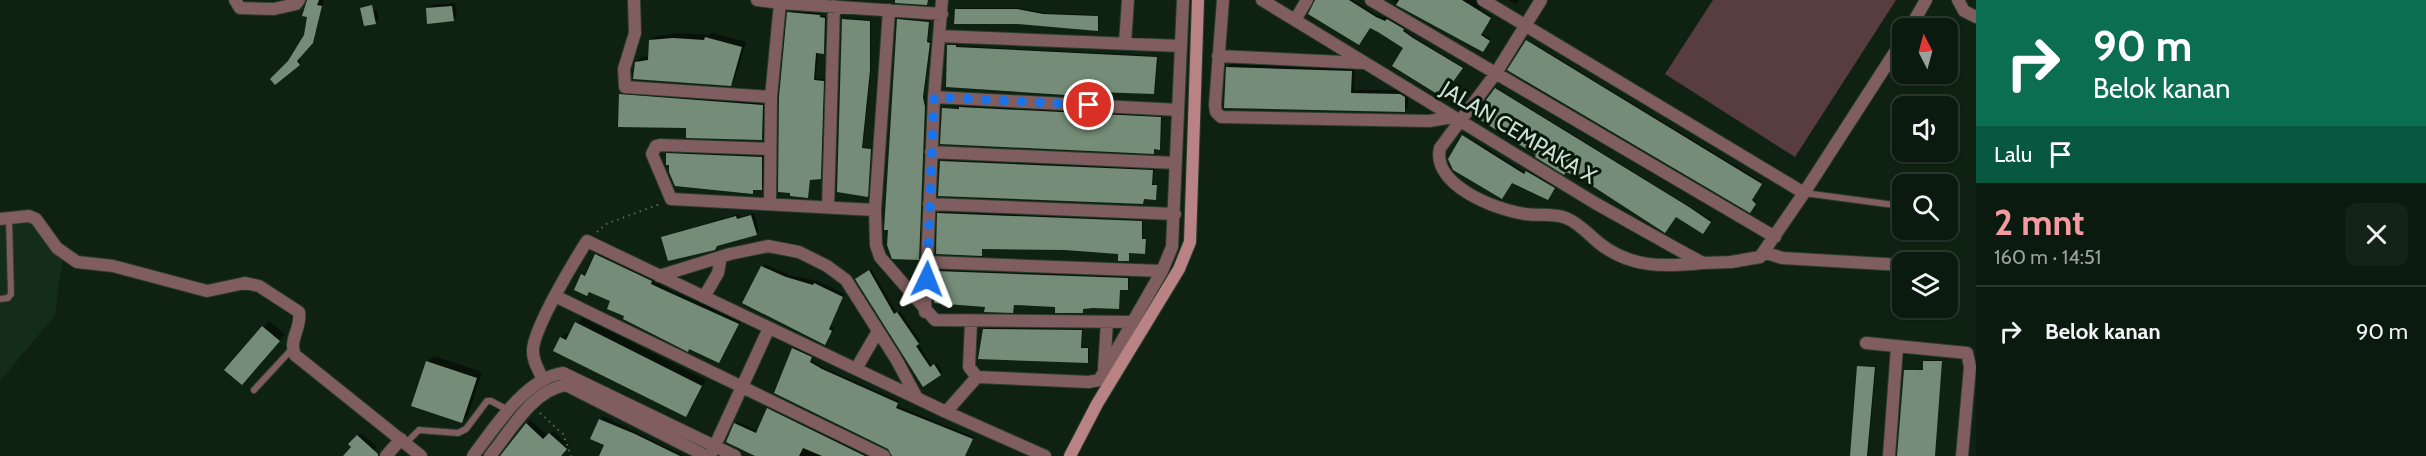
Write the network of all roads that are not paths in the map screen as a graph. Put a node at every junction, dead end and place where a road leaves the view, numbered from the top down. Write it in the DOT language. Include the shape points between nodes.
graph roads {
  1 [pos="235,0"];
  2 [pos="299,0"];
  3 [pos="634,0"];
  4 [pos="757,0"];
  5 [pos="942,0"];
  6 [pos="1128,0"];
  7 [pos="1222,0"];
  8 [pos="1262,0"];
  9 [pos="1307,0"];
  10 [pos="1371,0"];
  11 [pos="1483,0"];
  12 [pos="1541,0"];
  13 [pos="1926,0"];
  14 [pos="1958,0"];
  15 [pos="1183,1"];
  16 [pos="1198,1"];
  17 [pos="796,2"];
  18 [pos="780,3"];
  19 [pos="834,6"];
  20 [pos="888,10"];
  21 [pos="942,14"];
  22 [pos="1182,17"];
  23 [pos="1976,17"];
  24 [pos="1197,18"];
  25 [pos="1916,18"];
  26 [pos="1295,20"];
  27 [pos="1526,26"];
  28 [pos="939,36"];
  29 [pos="1125,43"];
  30 [pos="1180,46"];
  31 [pos="1218,56"];
  32 [pos="1892,57"];
  33 [pos="1364,63"];
  34 [pos="1496,74"];
  35 [pos="771,97"];
  36 [pos="934,97"];
  37 [pos="1179,110"];
  38 [pos="1456,118"];
  39 [pos="770,149"];
  40 [pos="931,152"];
  41 [pos="1176,163"];
  42 [pos="1804,193"];
  43 [pos="770,203"];
  44 [pos="929,204"];
  45 [pos="1892,205"];
  46 [pos="828,207"];
  47 [pos="874,210"];
  48 [pos="1175,214"];
  49 [pos="4,218"];
  50 [pos="1775,237"];
  51 [pos="1173,240"];
  52 [pos="1190,242"];
  53 [pos="1764,252"];
  54 [pos="721,257"];
  55 [pos="928,262"];
  56 [pos="1703,262"];
  57 [pos="1892,265"];
  58 [pos="1162,271"];
  59 [pos="659,276"];
  60 [pos="555,296"];
  61 [pos="704,297"];
  62 [pos="0,299"];
  63 [pos="926,312"];
  64 [pos="971,322"];
  65 [pos="1107,322"];
  66 [pos="1133,322"];
  67 [pos="769,328"];
  68 [pos="879,332"];
  69 [pos="1866,343"];
  70 [pos="1125,347"];
  71 [pos="1897,347"];
  72 [pos="292,349"];
  73 [pos="856,369"];
  74 [pos="1104,372"];
  75 [pos="977,377"];
  76 [pos="543,380"];
  77 [pos="744,386"];
  78 [pos="254,390"];
  79 [pos="917,398"];
  80 [pos="508,410"];
  81 [pos="946,412"];
  82 [pos="404,441"];
  83 [pos="710,453"];
  84 [pos="386,456"];
  85 [pos="421,456"];
  86 [pos="473,456"];
  87 [pos="490,456"];
  88 [pos="735,456"];
  89 [pos="884,456"];
  90 [pos="1045,456"];
  91 [pos="1070,456"];
  92 [pos="1889,456"];
  93 [pos="1962,456"];
  1 -- 2 [label="street" via="240,8 274,9"];
  3 -- 35 [label="street" via="635,33 624,69 625,87"];
  4 -- 18 [label="street"];
  5 -- 21 [label="street"];
  6 -- 29 [label="street"];
  7 -- 31 [label="street"];
  8 -- 26 [label="street, JALAN CEMPAKA X"];
  9 -- 26 [label="street"];
  10 -- 34 [label="street"];
  11 -- 27 [label="street"];
  12 -- 27 [label="street"];
  13 -- 25 [label="street"];
  14 -- 23 [label="street" via="1964,11"];
  15 -- 16 [label="street"];
  15 -- 22 [label="street"];
  16 -- 24 [label="street"];
  17 -- 18 [label="street"];
  17 -- 19 [label="street"];
  18 -- 35 [label="street"];
  19 -- 20 [label="street"];
  19 -- 46 [label="street"];
  20 -- 21 [label="street"];
  20 -- 47 [label="street"];
  21 -- 28 [label="street"];
  22 -- 24 [label="street"];
  22 -- 30 [label="street"];
  24 -- 52 [label="street"];
  26 -- 33 [label="street, JALAN CEMPAKA X"];
  27 -- 34 [label="street"];
  27 -- 42 [label="street"];
  28 -- 29 [label="street"];
  28 -- 36 [label="street"];
  29 -- 30 [label="street"];
  30 -- 37 [label="street"];
  31 -- 33 [label="street"];
  31 -- 38 [label="street" via="1215,105 1221,117 1429,121"];
  32 -- 42 [label="street"];
  33 -- 38 [label="street, JALAN CEMPAKA X"];
  34 -- 38 [label="street"];
  34 -- 50 [label="street"];
  35 -- 39 [label="street"];
  36 -- 37 [label="street"];
  36 -- 40 [label="street"];
  37 -- 41 [label="street"];
  38 -- 56 [label="street, JALAN CEMPAKA X"];
  38 -- 56 [label="street" via="1438,156 1442,171 1457,186 1505,209 1565,218 1616,256 1633,262 1653,266"];
  39 -- 43 [label="street"];
  39 -- 43 [label="street" via="656,146 652,154 671,199"];
  40 -- 41 [label="street"];
  40 -- 44 [label="street"];
  41 -- 48 [label="street"];
  42 -- 45 [label="lane"];
  42 -- 50 [label="street"];
  43 -- 46 [label="street"];
  44 -- 48 [label="street"];
  44 -- 55 [label="street"];
  46 -- 47 [label="street"];
  47 -- 63 [label="street" via="880,257"];
  48 -- 51 [label="street"];
  49 -- 62 [label="lane" via="11,294"];
  49 -- 72 [label="street" via="36,219 57,248 77,262 113,266 207,291 245,283 269,290 299,312 301,322"];
  50 -- 53 [label="street"];
  51 -- 52 [label="street"];
  51 -- 58 [label="street"];
  52 -- 70 [label="street" via="1179,269"];
  53 -- 56 [label="street" via="1746,260"];
  53 -- 57 [label="street" via="1782,258"];
  54 -- 59 [label="street"];
  54 -- 61 [label="street" via="718,273"];
  54 -- 68 [label="street" via="768,246 800,252 846,280"];
  55 -- 58 [label="street"];
  55 -- 63 [label="street"];
  58 -- 66 [label="street"];
  59 -- 60 [label="street" via="586,241"];
  59 -- 61 [label="street"];
  60 -- 76 [label="street" via="533,350"];
  60 -- 77 [label="street"];
  61 -- 67 [label="street"];
  63 -- 64 [label="street" via="936,321"];
  64 -- 65 [label="street"];
  64 -- 75 [label="street" via="969,367"];
  65 -- 66 [label="street"];
  65 -- 74 [label="street"];
  66 -- 70 [label="street"];
  67 -- 73 [label="street"];
  67 -- 77 [label="street"];
  68 -- 73 [label="street"];
  68 -- 79 [label="street"];
  69 -- 71 [label="street"];
  70 -- 74 [label="street"];
  70 -- 91 [label="street"];
  71 -- 92 [label="street"];
  71 -- 93 [label="street" via="1964,351 1968,355"];
  72 -- 78 [label="lane"];
  72 -- 82 [label="street" via="295,356"];
  73 -- 79 [label="street"];
  74 -- 75 [label="street" via="1099,380 1089,382"];
  75 -- 81 [label="street"];
  76 -- 80 [label="street"];
  76 -- 83 [label="street" via="563,373 572,376"];
  77 -- 83 [label="street"];
  77 -- 89 [label="street"];
  79 -- 81 [label="street"];
  80 -- 82 [label="lane" via="487,401 466,429 458,433 419,430"];
  80 -- 86 [label="street"];
  81 -- 90 [label="street"];
  82 -- 84 [label="street"];
  82 -- 85 [label="street"];
  83 -- 87 [label="street" via="566,385 553,387 530,407"];
  83 -- 88 [label="street"];
}
